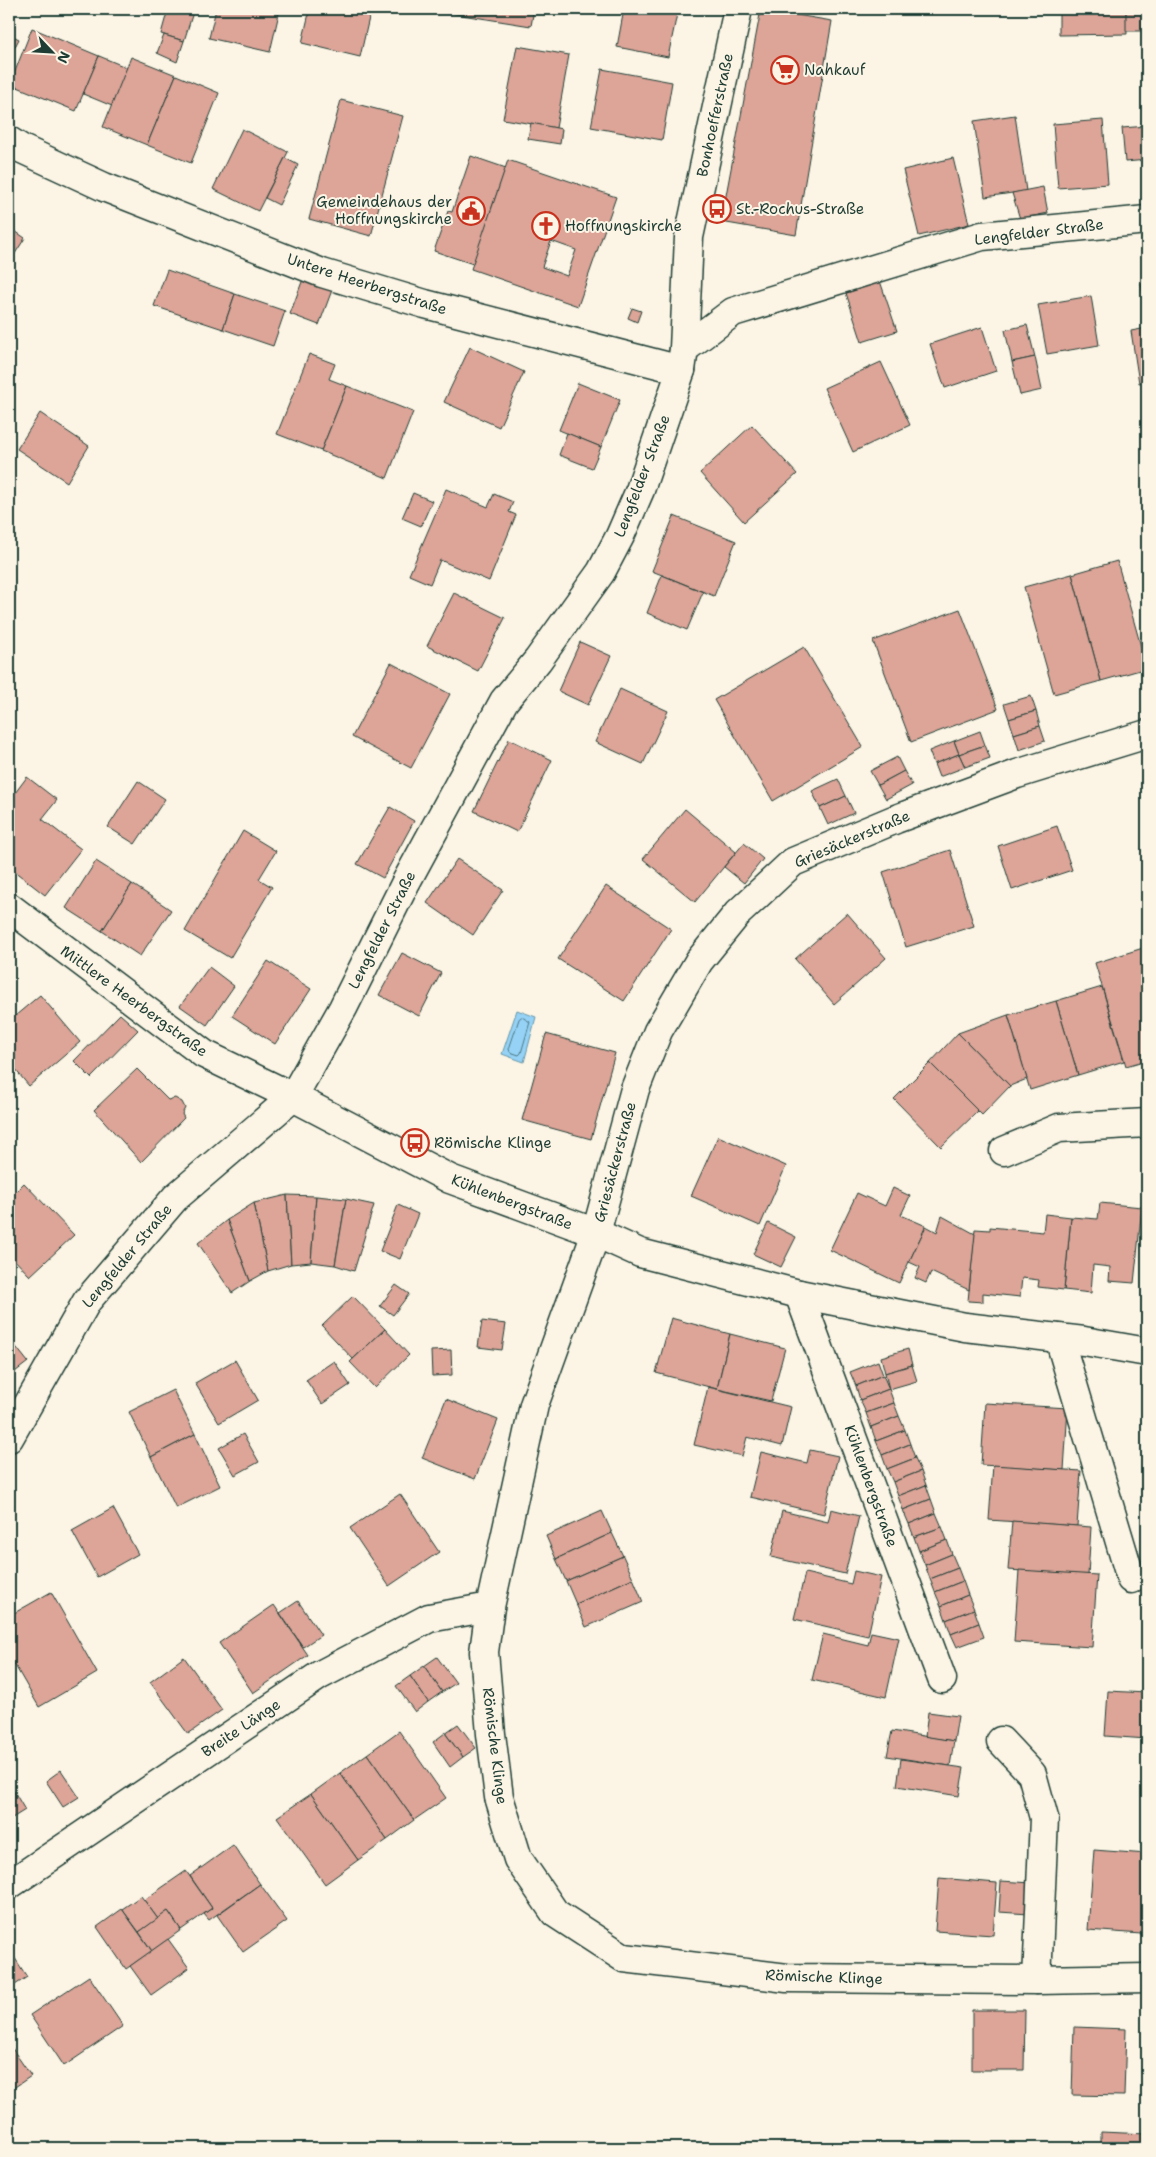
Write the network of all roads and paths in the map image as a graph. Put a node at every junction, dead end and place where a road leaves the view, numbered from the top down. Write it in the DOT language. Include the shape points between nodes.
graph roads {
  1 [pos="738,9"];
  2 [pos="9,140"];
  3 [pos="1147,220"];
  4 [pos="682,360"];
  5 [pos="1147,734"];
  6 [pos="9,907"];
  7 [pos="293,1097"];
  8 [pos="1147,1124"];
  9 [pos="1004,1151"];
  10 [pos="596,1234"];
  11 [pos="799,1294"];
  12 [pos="1059,1338"];
  13 [pos="1147,1352"];
  14 [pos="9,1438"];
  15 [pos="1131,1579"];
  16 [pos="490,1606"];
  17 [pos="942,1679"];
  18 [pos="1001,1741"];
  19 [pos="9,1885"];
  20 [pos="1147,1978"];
  21 [pos="1038,1980"];
  1 -- 4 [label="street, Bonhoefferstraße" via="689,237"];
  2 -- 4 [label="street, Untere Heerbergstraße" via="104,187 322,273 425,304"];
  3 -- 4 [label="street, Lengfelder Straße" via="982,236 733,312"];
  4 -- 7 [label="street, Lengfelder Straße" via="640,490 601,572 538,660 504,701"];
  5 -- 10 [label="street, Griesäckerstraße" via="1018,774 896,819 793,862 738,913 705,954 658,1031 635,1088"];
  6 -- 7 [label="street, Mittlere Heerbergstraße" via="204,1054"];
  7 -- 10 [label="street, Kühlenbergstraße" via="450,1179"];
  7 -- 14 [label="street, Lengfelder Straße" via="175,1198 87,1301"];
  8 -- 9 [label="street" via="1059,1128"];
  10 -- 11 [label="street, Kühlenbergstraße" via="640,1253"];
  10 -- 16 [label="street, Römische Klinge" via="534,1405"];
  11 -- 12 [label="street, Kühlenbergstraße" via="965,1327"];
  11 -- 17 [label="street, Kühlenbergstraße"];
  12 -- 13 [label="street, Kühlenbergstraße"];
  12 -- 15 [label="street"];
  16 -- 19 [label="street, Breite Länge" via="429,1618 320,1674"];
  16 -- 21 [label="street, Römische Klinge" via="484,1652 499,1797 518,1860 555,1913 624,1958 787,1978"];
  18 -- 21 [label="street" via="1032,1774 1044,1818"];
  20 -- 21 [label="street, Römische Klinge"];
}
